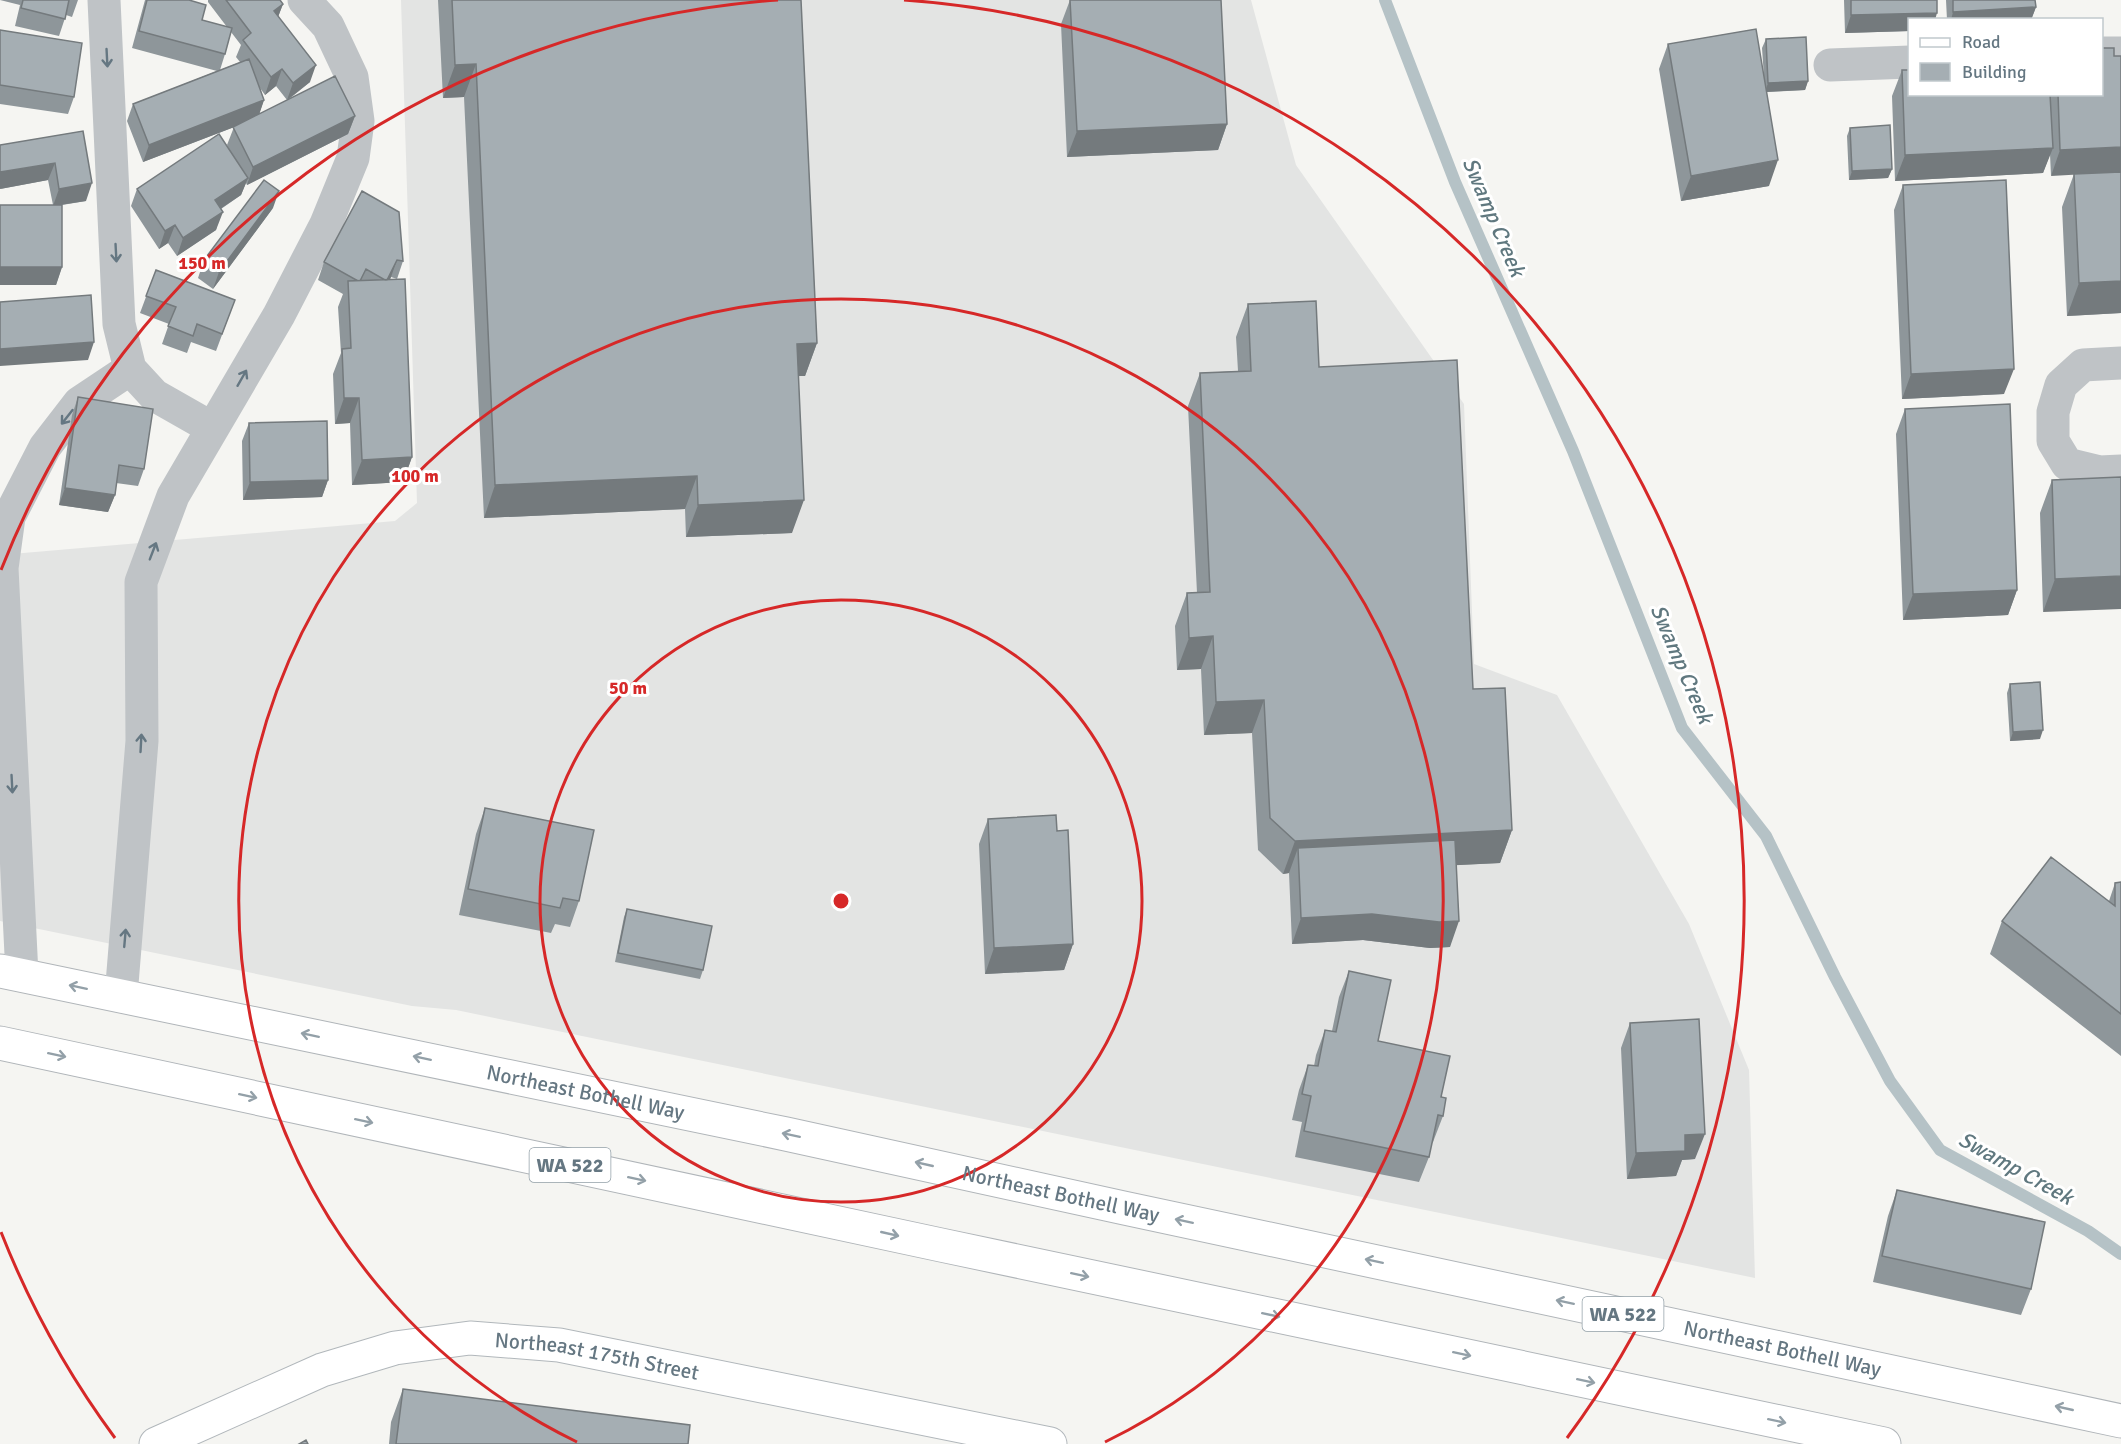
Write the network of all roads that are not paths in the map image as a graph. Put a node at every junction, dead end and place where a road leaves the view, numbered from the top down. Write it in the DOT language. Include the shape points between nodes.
graph roads {
  1 [pos="104,0"];
  2 [pos="304,0"];
  3 [pos="2121,53"];
  4 [pos="2103,54"];
  5 [pos="1908,62"];
  6 [pos="1830,65"];
  7 [pos="2121,363"];
  8 [pos="130,369"];
  9 [pos="213,428"];
  10 [pos="2121,471"];
  11 [pos="11,973"];
  12 [pos="121,996"];
  13 [pos="0,1043"];
  14 [pos="2121,1421"];
  15 [pos="156,1444"];
  16 [pos="1050,1444"];
  17 [pos="1884,1444"];
  1 -- 8 [label="street, one-way" via="119,324"];
  9 -- 2 [label="street, one-way" via="279,315 326,224 354,158 358,121 352,77 328,26"];
  3 -- 4 [label="street"];
  5 -- 6 [label="street"];
  7 -- 10 [label="street" via="2083,365 2061,385 2053,412 2053,441 2067,464 2100,472"];
  8 -- 9 [label="street" via="154,395"];
  8 -- 11 [label="street, one-way" via="79,402 45,447 9,518 2,568"];
  12 -- 9 [label="street, one-way" via="142,741 141,582 173,496"];
  12 -- 11 [label="main road, Northeast Bothell Way / WA 522, one-way"];
  14 -- 12 [label="main road, Northeast Bothell Way / WA 522, one-way" via="775,1131"];
  13 -- 17 [label="main road, WA 522, one-way"];
  15 -- 16 [label="main road, Northeast 175th Street" via="322,1370 395,1348 470,1338 558,1345"];
}
